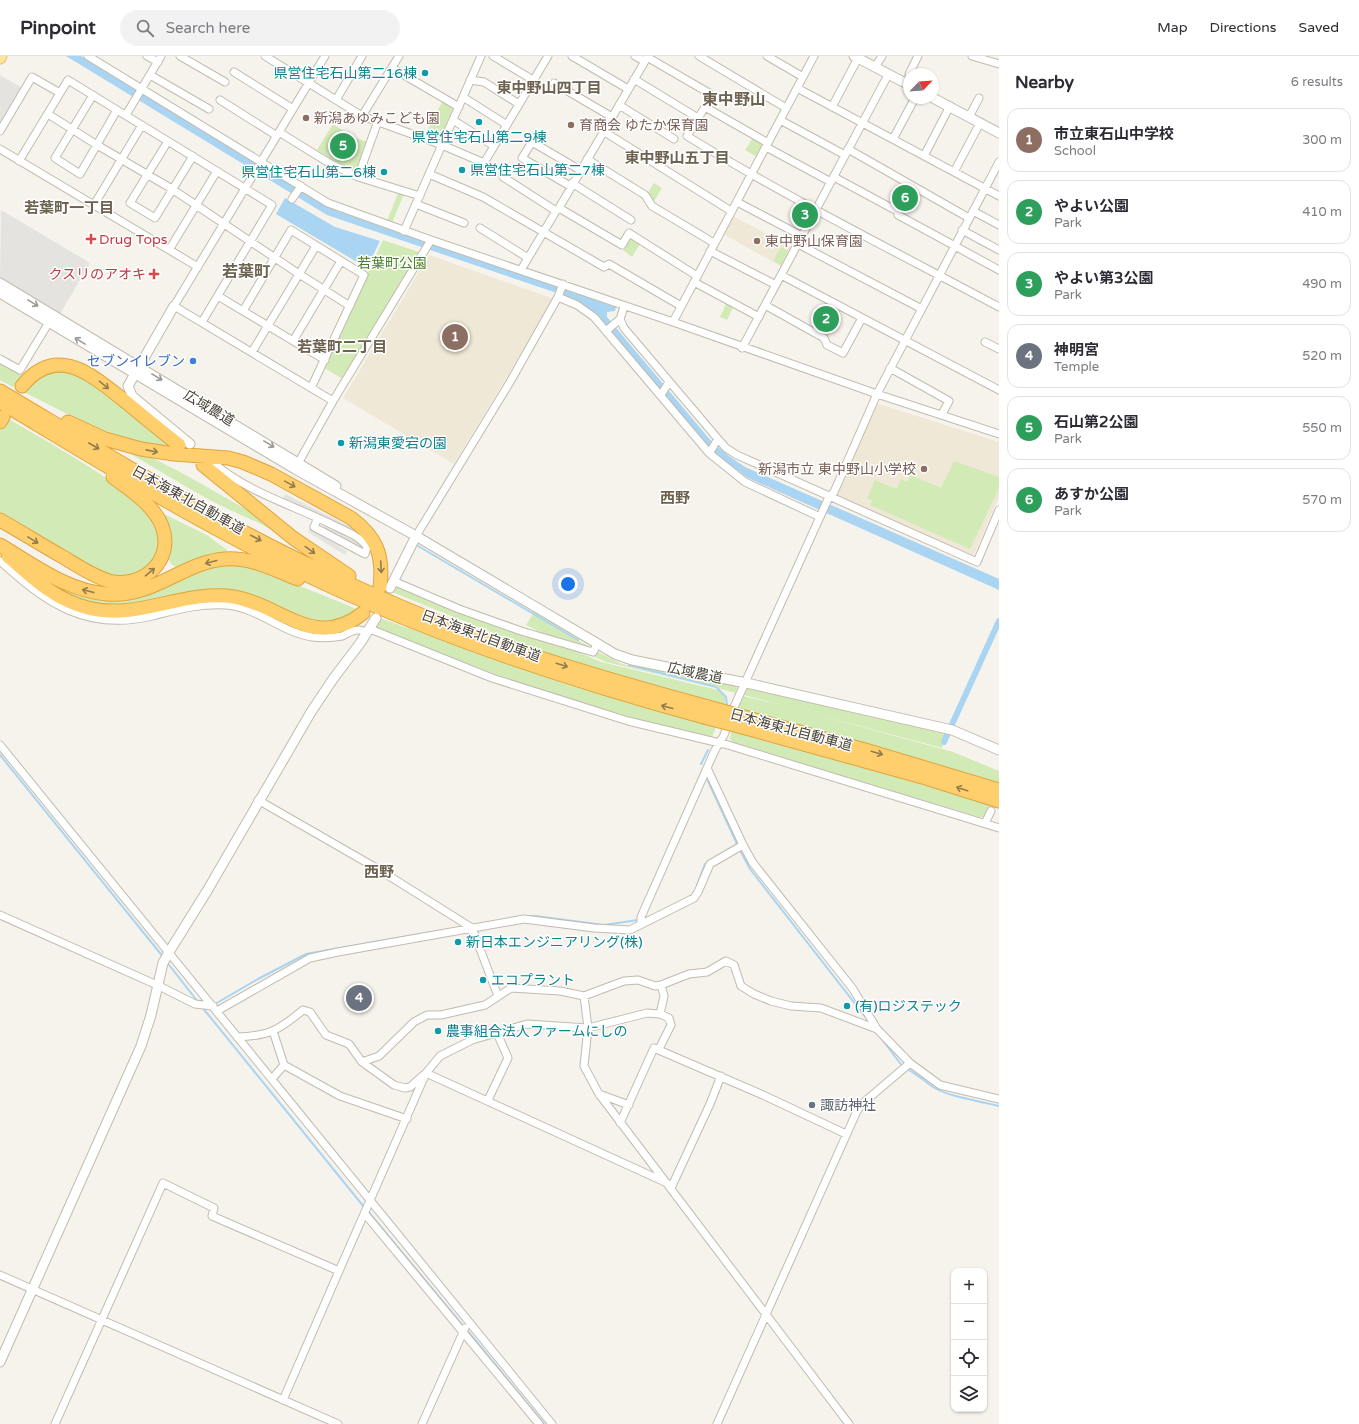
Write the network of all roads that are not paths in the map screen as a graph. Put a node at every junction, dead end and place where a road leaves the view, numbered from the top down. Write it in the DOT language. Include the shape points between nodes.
graph roads {
  1 [pos="88,56"];
  2 [pos="147,56"];
  3 [pos="180,56"];
  4 [pos="265,56"];
  5 [pos="325,56"];
  6 [pos="362,56"];
  7 [pos="481,56"];
  8 [pos="493,56"];
  9 [pos="548,56"];
  10 [pos="572,56"];
  11 [pos="635,56"];
  12 [pos="699,56"];
  13 [pos="767,56"];
  14 [pos="814,56"];
  15 [pos="882,56"];
  16 [pos="918,56"];
  17 [pos="972,56"];
  18 [pos="397,57"];
  19 [pos="856,57"];
  20 [pos="646,58"];
  21 [pos="159,59"];
  22 [pos="999,64"];
  23 [pos="875,67"];
  24 [pos="392,68"];
  25 [pos="913,68"];
  26 [pos="234,72"];
  27 [pos="150,74"];
  28 [pos="888,75"];
  29 [pos="803,77"];
  30 [pos="903,78"];
  31 [pos="634,79"];
  32 [pos="470,80"];
  33 [pos="533,80"];
  34 [pos="225,82"];
  35 [pos="554,83"];
  36 [pos="308,84"];
  37 [pos="141,88"];
  38 [pos="797,88"];
  39 [pos="628,89"];
  40 [pos="60,93"];
  41 [pos="709,93"];
  42 [pos="93,95"];
  43 [pos="463,97"];
  44 [pos="979,98"];
  45 [pos="220,100"];
  46 [pos="336,100"];
  47 [pos="939,101"];
  48 [pos="519,104"];
  49 [pos="912,104"];
  50 [pos="619,105"];
  51 [pos="950,106"];
  52 [pos="459,107"];
  53 [pos="832,107"];
  54 [pos="786,108"];
  55 [pos="208,109"];
  56 [pos="293,109"];
  57 [pos="117,110"];
  58 [pos="48,114"];
  59 [pos="126,115"];
  60 [pos="362,116"];
  61 [pos="612,117"];
  62 [pos="969,117"];
  63 [pos="698,118"];
  64 [pos="453,120"];
  65 [pos="780,120"];
  66 [pos="378,121"];
  67 [pos="862,123"];
  68 [pos="980,123"];
  69 [pos="142,125"];
  70 [pos="506,125"];
  71 [pos="72,129"];
  72 [pos="0,131"];
  73 [pos="603,131"];
  74 [pos="999,133"];
  75 [pos="278,134"];
  76 [pos="674,139"];
  77 [pos="893,139"];
  78 [pos="168,141"];
  79 [pos="96,145"];
  80 [pos="442,145"];
  81 [pos="767,145"];
  82 [pos="494,146"];
  83 [pos="0,149"];
  84 [pos="846,152"];
  85 [pos="193,156"];
  86 [pos="924,156"];
  87 [pos="587,159"];
  88 [pos="121,160"];
  89 [pos="19,161"];
  90 [pos="262,161"];
  91 [pos="998,166"];
  92 [pos="580,170"];
  93 [pos="217,171"];
  94 [pos="954,172"];
  95 [pos="147,174"];
  96 [pos="429,174"];
  97 [pos="751,175"];
  98 [pos="358,177"];
  99 [pos="503,177"];
  100 [pos="832,179"];
  101 [pos="571,185"];
  102 [pos="301,186"];
  103 [pos="245,188"];
  104 [pos="985,188"];
  105 [pos="172,189"];
  106 [pos="420,196"];
  107 [pos="999,196"];
  108 [pos="292,199"];
  109 [pos="737,202"];
  110 [pos="416,204"];
  111 [pos="94,205"];
  112 [pos="196,205"];
  113 [pos="558,209"];
  114 [pos="732,211"];
  115 [pos="816,211"];
  116 [pos="971,214"];
  117 [pos="632,220"];
  118 [pos="464,223"];
  119 [pos="224,224"];
  120 [pos="999,225"];
  121 [pos="480,228"];
  122 [pos="962,230"];
  123 [pos="404,231"];
  124 [pos="544,232"];
  125 [pos="802,236"];
  126 [pos="431,240"];
  127 [pos="250,241"];
  128 [pos="714,243"];
  129 [pos="798,244"];
  130 [pos="316,246"];
  131 [pos="954,246"];
  132 [pos="169,250"];
  133 [pos="999,250"];
  134 [pos="710,251"];
  135 [pos="275,258"];
  136 [pos="528,258"];
  137 [pos="341,261"];
  138 [pos="198,267"];
  139 [pos="521,270"];
  140 [pos="999,270"];
  141 [pos="299,274"];
  142 [pos="938,274"];
  143 [pos="781,275"];
  144 [pos="695,279"];
  145 [pos="0,283"];
  146 [pos="776,285"];
  147 [pos="563,286"];
  148 [pos="324,289"];
  149 [pos="0,293"];
  150 [pos="218,296"];
  151 [pos="559,296"];
  152 [pos="765,305"];
  153 [pos="174,306"];
  154 [pos="350,306"];
  155 [pos="681,306"];
  156 [pos="624,307"];
  157 [pos="999,307"];
  158 [pos="920,308"];
  159 [pos="243,311"];
  160 [pos="759,317"];
  161 [pos="862,318"];
  162 [pos="51,319"];
  163 [pos="617,321"];
  164 [pos="202,322"];
  165 [pos="673,322"];
  166 [pos="268,326"];
  167 [pos="607,330"];
  168 [pos="293,341"];
  169 [pos="904,341"];
  170 [pos="985,342"];
  171 [pos="742,348"];
  172 [pos="999,349"];
  173 [pos="252,352"];
  174 [pos="0,359"];
  175 [pos="325,360"];
  176 [pos="890,368"];
  177 [pos="136,370"];
  178 [pos="668,383"];
  179 [pos="22,386"];
  180 [pos="0,388"];
  181 [pos="311,388"];
  182 [pos="999,390"];
  183 [pos="0,391"];
  184 [pos="661,394"];
  185 [pos="877,394"];
  186 [pos="333,401"];
  187 [pos="0,402"];
  188 [pos="942,414"];
  189 [pos="1,415"];
  190 [pos="999,434"];
  191 [pos="716,442"];
  192 [pos="184,444"];
  193 [pos="710,452"];
  194 [pos="209,465"];
  195 [pos="297,465"];
  196 [pos="828,499"];
  197 [pos="999,510"];
  198 [pos="820,516"];
  199 [pos="318,518"];
  200 [pos="0,520"];
  201 [pos="416,536"];
  202 [pos="0,545"];
  203 [pos="0,549"];
  204 [pos="0,561"];
  205 [pos="388,585"];
  206 [pos="363,613"];
  207 [pos="376,618"];
  208 [pos="420,625"];
  209 [pos="368,631"];
  210 [pos="598,643"];
  211 [pos="498,644"];
  212 [pos="745,683"];
  213 [pos="706,712"];
  214 [pos="758,726"];
  215 [pos="719,744"];
  216 [pos="0,745"];
  217 [pos="999,750"];
  218 [pos="707,768"];
  219 [pos="999,790"];
  220 [pos="258,800"];
  221 [pos="995,806"];
  222 [pos="985,823"];
  223 [pos="999,828"];
  224 [pos="743,846"];
  225 [pos="0,915"];
  226 [pos="641,924"];
  227 [pos="472,928"];
  228 [pos="169,952"];
  229 [pos="157,985"];
  230 [pos="661,985"];
  231 [pos="498,996"];
  232 [pos="584,996"];
  233 [pos="215,1009"];
  234 [pos="660,1014"];
  235 [pos="588,1028"];
  236 [pos="877,1030"];
  237 [pos="273,1031"];
  238 [pos="497,1033"];
  239 [pos="237,1037"];
  240 [pos="659,1049"];
  241 [pos="362,1062"];
  242 [pos="910,1063"];
  243 [pos="284,1065"];
  244 [pos="426,1073"];
  245 [pos="721,1076"];
  246 [pos="272,1079"];
  247 [pos="599,1094"];
  248 [pos="999,1099"];
  249 [pos="488,1100"];
  250 [pos="629,1105"];
  251 [pos="407,1119"];
  252 [pos="620,1123"];
  253 [pos="846,1134"];
  254 [pos="669,1185"];
  255 [pos="370,1201"];
  256 [pos="365,1214"];
  257 [pos="339,1271"];
  258 [pos="0,1274"];
  259 [pos="32,1289"];
  260 [pos="766,1314"];
  261 [pos="101,1320"];
  262 [pos="467,1320"];
  263 [pos="464,1332"];
  264 [pos="0,1362"];
  265 [pos="283,1400"];
  266 [pos="55,1424"];
  267 [pos="338,1424"];
  268 [pos="422,1424"];
  269 [pos="539,1424"];
  270 [pos="552,1424"];
  271 [pos="717,1424"];
  272 [pos="849,1424"];
  1 -- 37 [label="street"];
  2 -- 21 [label="street"];
  3 -- 34 [label="street"];
  4 -- 36 [label="street"];
  5 -- 36 [label="street"];
  6 -- 46 [label="street"];
  7 -- 32 [label="street"];
  8 -- 33 [label="street"];
  9 -- 33 [label="street"];
  10 -- 39 [label="street"];
  11 -- 20 [label="street"];
  12 -- 54 [label="street"];
  13 -- 29 [label="street"];
  14 -- 29 [label="street"];
  15 -- 23 [label="street"];
  16 -- 25 [label="street"];
  17 -- 22 [label="street"];
  18 -- 24 [label="street"];
  19 -- 23 [label="street"];
  19 -- 53 [label="street"];
  20 -- 31 [label="street"];
  20 -- 41 [label="street"];
  21 -- 27 [label="street"];
  23 -- 28 [label="street"];
  24 -- 52 [label="street"];
  24 -- 60 [label="street"];
  26 -- 56 [label="street"];
  27 -- 37 [label="street"];
  27 -- 55 [label="street"];
  28 -- 30 [label="street"];
  28 -- 67 [label="street"];
  29 -- 38 [label="street"];
  31 -- 39 [label="street"];
  31 -- 63 [label="street"];
  32 -- 43 [label="street"];
  32 -- 48 [label="street" via="484,82"];
  33 -- 48 [label="street"];
  35 -- 61 [label="street"];
  36 -- 46 [label="street"];
  36 -- 56 [label="street"];
  37 -- 59 [label="street"];
  37 -- 90 [label="street"];
  38 -- 53 [label="street"];
  38 -- 54 [label="street"];
  39 -- 50 [label="street"];
  40 -- 42 [label="street" via="68,80"];
  40 -- 58 [label="street"];
  40 -- 72 [label="street" via="32,77"];
  42 -- 57 [label="street"];
  42 -- 71 [label="street"];
  43 -- 52 [label="street"];
  43 -- 70 [label="street"];
  44 -- 62 [label="street"];
  45 -- 75 [label="street"];
  46 -- 60 [label="street"];
  47 -- 51 [label="street"];
  48 -- 70 [label="street"];
  49 -- 77 [label="street"];
  50 -- 61 [label="street"];
  50 -- 76 [label="street"];
  51 -- 62 [label="street"];
  51 -- 86 [label="street"];
  52 -- 64 [label="street"];
  53 -- 67 [label="street"];
  54 -- 65 [label="street"];
  56 -- 75 [label="street"];
  57 -- 59 [label="street"];
  57 -- 79 [label="street"];
  58 -- 71 [label="street"];
  58 -- 89 [label="street"];
  59 -- 69 [label="street"];
  60 -- 66 [label="street"];
  61 -- 73 [label="street"];
  62 -- 68 [label="street"];
  63 -- 81 [label="street" via="705,107"];
  63 -- 97 [label="street" via="687,136"];
  64 -- 80 [label="street"];
  64 -- 82 [label="street"];
  65 -- 81 [label="street"];
  65 -- 84 [label="street"];
  66 -- 80 [label="street"];
  66 -- 98 [label="street"];
  67 -- 77 [label="street"];
  67 -- 84 [label="street"];
  68 -- 74 [label="street"];
  68 -- 94 [label="street"];
  69 -- 78 [label="street"];
  69 -- 88 [label="street"];
  70 -- 82 [label="street"];
  71 -- 79 [label="street"];
  71 -- 79 [label="street" via="55,158 80,174"];
  73 -- 87 [label="street"];
  73 -- 114 [label="street"];
  75 -- 90 [label="street"];
  75 -- 98 [label="street"];
  77 -- 86 [label="street"];
  78 -- 85 [label="street"];
  78 -- 95 [label="street"];
  79 -- 88 [label="street"];
  80 -- 82 [label="street" via="484,163"];
  80 -- 96 [label="street"];
  81 -- 97 [label="street"];
  81 -- 100 [label="street"];
  83 -- 89 [label="street"];
  84 -- 100 [label="street"];
  84 -- 116 [label="street"];
  85 -- 93 [label="street"];
  85 -- 105 [label="street"];
  86 -- 94 [label="street"];
  87 -- 92 [label="street"];
  87 -- 128 [label="street" via="645,195 652,206"];
  88 -- 95 [label="street"];
  88 -- 111 [label="street"];
  89 -- 111 [label="street"];
  90 -- 102 [label="street"];
  90 -- 103 [label="street"];
  91 -- 104 [label="street"];
  92 -- 101 [label="street"];
  92 -- 101 [label="street" via="532,142 522,158"];
  93 -- 103 [label="street"];
  93 -- 112 [label="street"];
  94 -- 104 [label="street"];
  95 -- 105 [label="street"];
  95 -- 105 [label="street" via="130,203 155,218"];
  96 -- 106 [label="street"];
  96 -- 124 [label="street" via="483,197"];
  97 -- 109 [label="street"];
  97 -- 115 [label="street"];
  98 -- 106 [label="street"];
  99 -- 113 [label="street"];
  100 -- 115 [label="street"];
  100 -- 131 [label="street" via="897,211 898,216"];
  101 -- 113 [label="street"];
  101 -- 117 [label="street"];
  102 -- 108 [label="street"];
  102 -- 123 [label="street" via="328,203"];
  103 -- 119 [label="street"];
  103 -- 127 [label="street" via="272,205"];
  104 -- 107 [label="street"];
  104 -- 116 [label="street"];
  105 -- 112 [label="street"];
  106 -- 110 [label="street"];
  109 -- 114 [label="street"];
  109 -- 125 [label="street"];
  110 -- 118 [label="street"];
  110 -- 123 [label="street"];
  111 -- 132 [label="street"];
  112 -- 119 [label="street"];
  112 -- 132 [label="street"];
  113 -- 124 [label="street"];
  113 -- 144 [label="street" via="622,245 628,233"];
  114 -- 128 [label="street"];
  115 -- 125 [label="street"];
  115 -- 142 [label="street"];
  116 -- 120 [label="street"];
  116 -- 122 [label="street"];
  119 -- 127 [label="street"];
  119 -- 138 [label="street"];
  121 -- 136 [label="street"];
  122 -- 131 [label="street"];
  122 -- 133 [label="street"];
  123 -- 126 [label="street"];
  124 -- 136 [label="street"];
  124 -- 155 [label="street" via="604,267 609,264"];
  125 -- 129 [label="street"];
  126 -- 139 [label="street"];
  126 -- 186 [label="street"];
  127 -- 135 [label="street"];
  127 -- 150 [label="street"];
  128 -- 134 [label="street"];
  129 -- 143 [label="street"];
  129 -- 158 [label="street"];
  130 -- 135 [label="street" via="291,230"];
  130 -- 137 [label="street"];
  130 -- 141 [label="street"];
  131 -- 140 [label="street"];
  131 -- 142 [label="street"];
  132 -- 138 [label="street"];
  134 -- 144 [label="street"];
  134 -- 146 [label="street"];
  135 -- 141 [label="street"];
  135 -- 159 [label="street"];
  136 -- 139 [label="street"];
  137 -- 148 [label="street"];
  137 -- 154 [label="street" via="364,275"];
  138 -- 153 [label="street"];
  139 -- 147 [label="street"];
  141 -- 148 [label="street"];
  141 -- 166 [label="street"];
  142 -- 157 [label="street"];
  142 -- 158 [label="street"];
  143 -- 146 [label="street"];
  143 -- 161 [label="street"];
  144 -- 155 [label="street"];
  144 -- 160 [label="street"];
  145 -- 162 [label="street, 広域農道, one-way"];
  146 -- 152 [label="street"];
  147 -- 151 [label="street"];
  147 -- 156 [label="street"];
  148 -- 154 [label="street"];
  148 -- 168 [label="street"];
  149 -- 162 [label="street, 広域農道"];
  150 -- 159 [label="street"];
  150 -- 164 [label="street"];
  151 -- 167 [label="street" via="588,312"];
  151 -- 201 [label="street"];
  152 -- 160 [label="street"];
  152 -- 161 [label="street" via="824,338 827,345 843,353"];
  153 -- 164 [label="street"];
  153 -- 177 [label="street"];
  154 -- 175 [label="street"];
  155 -- 165 [label="street"];
  156 -- 163 [label="street"];
  156 -- 165 [label="street"];
  158 -- 169 [label="street"];
  159 -- 166 [label="street"];
  160 -- 171 [label="street"];
  161 -- 169 [label="street"];
  162 -- 174 [label="street" via="20,370"];
  162 -- 177 [label="street, 広域農道"];
  163 -- 167 [label="street"];
  163 -- 178 [label="street"];
  164 -- 173 [label="street"];
  165 -- 171 [label="street"];
  166 -- 168 [label="street"];
  166 -- 173 [label="street"];
  167 -- 184 [label="street"];
  168 -- 175 [label="street"];
  169 -- 176 [label="street"];
  169 -- 182 [label="street"];
  170 -- 172 [label="street"];
  171 -- 185 [label="street"];
  173 -- 181 [label="street"];
  175 -- 181 [label="street"];
  176 -- 185 [label="street"];
  176 -- 188 [label="street" via="949,401"];
  177 -- 192 [label="street" via="128,386 132,396"];
  177 -- 195 [label="street, 広域農道"];
  178 -- 184 [label="street"];
  178 -- 196 [label="street" via="726,448"];
  179 -- 192 [label="highway, one-way" via="45,368 61,365 76,368 94,377"];
  180 -- 205 [label="highway, one-way" via="75,426 112,441 157,452 228,458 271,474 360,525 371,536 379,552"];
  181 -- 186 [label="street"];
  183 -- 211 [label="highway, 日本海東北自動車道, one-way" via="173,492 293,557 421,615"];
  184 -- 198 [label="street" via="709,453 734,474 745,482"];
  185 -- 188 [label="street"];
  185 -- 196 [label="street" via="834,492"];
  186 -- 195 [label="street"];
  187 -- 208 [label="highway, 日本海東北自動車道" via="132,481 242,542 327,585"];
  188 -- 190 [label="street"];
  200 -- 189 [label="highway, one-way" via="86,571 110,581 141,579 158,565 164,547 162,526 130,491 108,474"];
  191 -- 193 [label="street"];
  194 -- 199 [label="street"];
  194 -- 211 [label="highway, one-way" via="293,538 337,569"];
  195 -- 201 [label="street, 広域農道"];
  196 -- 197 [label="street" via="977,562"];
  196 -- 198 [label="street"];
  198 -- 212 [label="street"];
  199 -- 199 [label="street" via="360,540 367,547 364,554 314,527"];
  201 -- 205 [label="street"];
  201 -- 210 [label="street, 広域農道"];
  208 -- 202 [label="highway, one-way" via="252,561 225,558 210,561 144,591 108,594 85,590 63,582"];
  203 -- 206 [label="highway" via="33,579 57,596 102,611 132,611 186,598 219,596 249,601 295,622 320,628 342,626"];
  204 -- 209 [label="street" via="46,600 90,618 137,619 198,605 228,605 310,636 333,637 357,630"];
  205 -- 210 [label="street" via="521,631 592,652"];
  207 -- 209 [label="street"];
  213 -- 208 [label="highway, 日本海東北自動車道, one-way" via="527,665"];
  209 -- 215 [label="street" via="492,678 628,721"];
  209 -- 220 [label="street" via="322,695"];
  210 -- 212 [label="street, 広域農道" via="615,654 632,660"];
  211 -- 213 [label="highway, 日本海東北自動車道, one-way"];
  212 -- 215 [label="street"];
  212 -- 217 [label="street, 広域農道" via="952,730"];
  213 -- 214 [label="highway, 日本海東北自動車道, bridge"];
  214 -- 219 [label="highway, 日本海東北自動車道, one-way" via="865,750"];
  221 -- 214 [label="highway, 日本海東北自動車道, one-way" via="926,778"];
  215 -- 218 [label="street"];
  215 -- 222 [label="street"];
  216 -- 228 [label="street"];
  218 -- 224 [label="street"];
  218 -- 226 [label="street" via="641,917"];
  220 -- 227 [label="street" via="378,869"];
  220 -- 228 [label="street"];
  221 -- 222 [label="street"];
  222 -- 223 [label="street"];
  224 -- 226 [label="street" via="710,864 694,898"];
  224 -- 236 [label="street" via="753,863 852,989"];
  225 -- 229 [label="street"];
  226 -- 227 [label="street" via="630,930 617,930 524,919"];
  227 -- 231 [label="street"];
  227 -- 233 [label="street" via="310,958"];
  228 -- 229 [label="street"];
  228 -- 233 [label="street"];
  229 -- 233 [label="street" via="195,1004"];
  229 -- 259 [label="street" via="141,1046"];
  230 -- 232 [label="street" via="654,986 638,980 624,981"];
  230 -- 234 [label="street" via="664,996"];
  230 -- 236 [label="street" via="689,974 707,972 726,961 734,966 741,986 754,994 791,1006 821,1008"];
  231 -- 232 [label="street" via="511,988 560,991"];
  231 -- 241 [label="street" via="485,1005 427,1016 414,1022 379,1056"];
  232 -- 235 [label="street"];
  233 -- 239 [label="street"];
  234 -- 235 [label="street" via="647,1012"];
  234 -- 240 [label="street" via="669,1018 671,1025"];
  235 -- 238 [label="street" via="527,1024"];
  235 -- 247 [label="street" via="584,1066"];
  236 -- 242 [label="street"];
  237 -- 239 [label="street" via="257,1036"];
  237 -- 241 [label="street" via="303,1010 310,1012 326,1035 349,1044"];
  237 -- 243 [label="street"];
  238 -- 244 [label="street" via="472,1040 440,1056"];
  238 -- 249 [label="street" via="508,1058"];
  239 -- 246 [label="street"];
  240 -- 245 [label="street"];
  240 -- 250 [label="street" via="654,1048"];
  241 -- 244 [label="street" via="394,1085 404,1088 410,1087"];
  242 -- 248 [label="street" via="940,1085"];
  242 -- 253 [label="street" via="863,1103"];
  243 -- 246 [label="street"];
  243 -- 251 [label="street" via="340,1096"];
  244 -- 249 [label="street"];
  244 -- 251 [label="street"];
  245 -- 253 [label="street"];
  245 -- 254 [label="street"];
  246 -- 255 [label="street"];
  247 -- 250 [label="street"];
  247 -- 252 [label="street"];
  249 -- 254 [label="street"];
  250 -- 252 [label="street"];
  251 -- 255 [label="street"];
  252 -- 254 [label="street"];
  253 -- 260 [label="street"];
  254 -- 260 [label="street"];
  255 -- 256 [label="street"];
  255 -- 262 [label="street"];
  256 -- 257 [label="street"];
  256 -- 263 [label="street"];
  257 -- 261 [label="street" via="212,1216 214,1208 162,1183"];
  257 -- 265 [label="street"];
  258 -- 259 [label="street"];
  259 -- 261 [label="street"];
  259 -- 264 [label="street"];
  260 -- 271 [label="street"];
  260 -- 272 [label="street"];
  261 -- 265 [label="street"];
  261 -- 266 [label="street"];
  262 -- 263 [label="street"];
  262 -- 270 [label="street"];
  263 -- 268 [label="street"];
  263 -- 269 [label="street"];
  265 -- 267 [label="street"];
}
